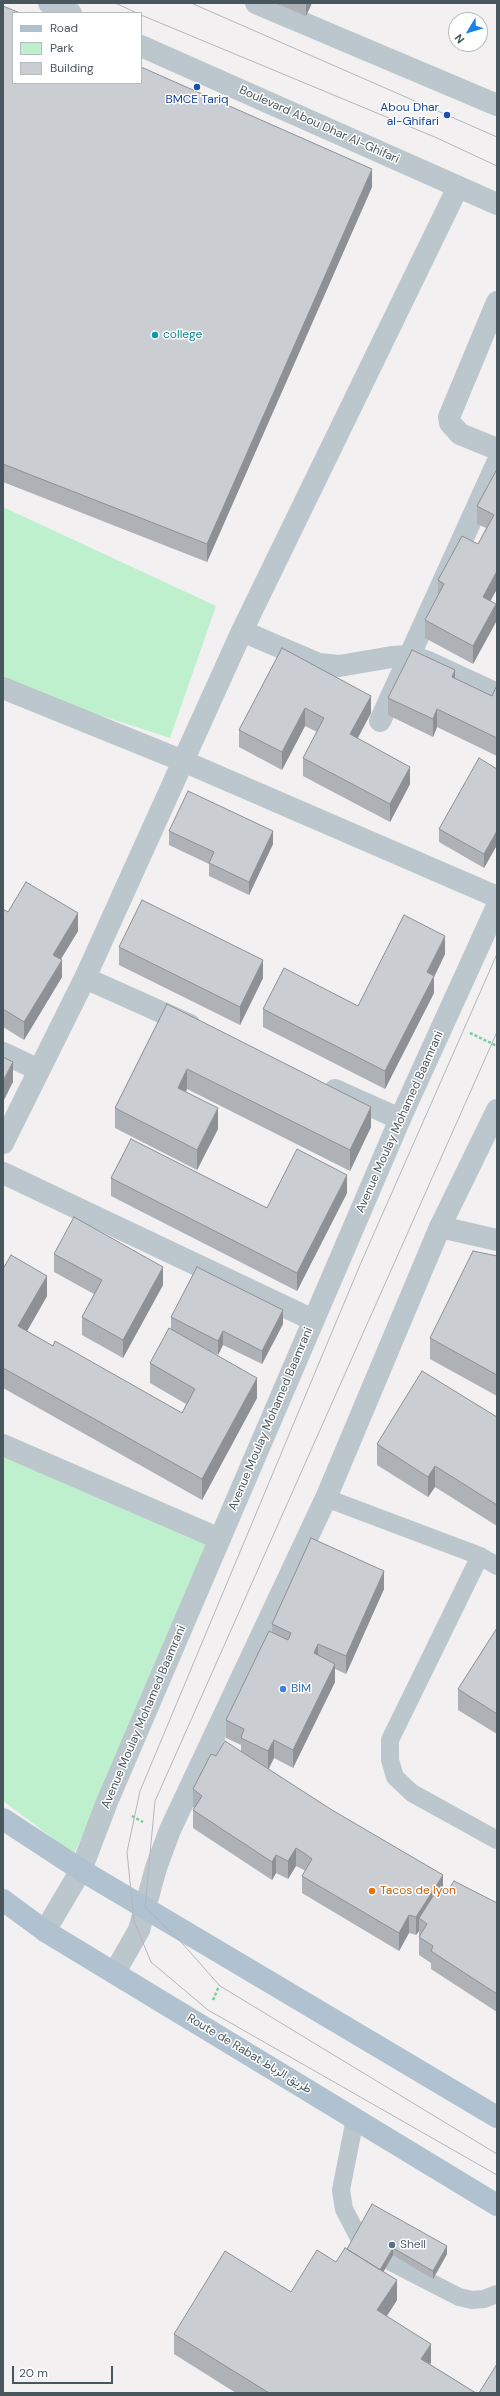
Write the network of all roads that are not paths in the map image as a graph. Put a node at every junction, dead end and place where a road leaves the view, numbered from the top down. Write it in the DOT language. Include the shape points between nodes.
graph roads {
  1 [pos="49,3"];
  2 [pos="256,3"];
  3 [pos="69,12"];
  4 [pos="142,46"];
  5 [pos="497,105"];
  6 [pos="458,187"];
  7 [pos="497,204"];
  8 [pos="497,302"];
  9 [pos="497,449"];
  10 [pos="497,463"];
  11 [pos="242,631"];
  12 [pos="410,656"];
  13 [pos="3,688"];
  14 [pos="497,694"];
  15 [pos="380,721"];
  16 [pos="183,761"];
  17 [pos="497,897"];
  18 [pos="497,906"];
  19 [pos="85,978"];
  20 [pos="206,1032"];
  21 [pos="3,1052"];
  22 [pos="39,1070"];
  23 [pos="314,1080"];
  24 [pos="497,1110"];
  25 [pos="400,1119"];
  26 [pos="3,1143"];
  27 [pos="3,1173"];
  28 [pos="440,1227"];
  29 [pos="497,1240"];
  30 [pos="313,1320"];
  31 [pos="3,1445"];
  32 [pos="326,1498"];
  33 [pos="220,1539"];
  34 [pos="480,1556"];
  35 [pos="497,1566"];
  36 [pos="3,1820"];
  37 [pos="497,1840"];
  38 [pos="81,1870"];
  39 [pos="3,1900"];
  40 [pos="145,1907"];
  41 [pos="45,1931"];
  42 [pos="115,1972"];
  43 [pos="497,2117"];
  44 [pos="355,2119"];
  45 [pos="497,2205"];
  46 [pos="358,2236"];
  47 [pos="389,2261"];
  48 [pos="497,2294"];
  1 -- 3 [label="street"];
  2 -- 5 [label="street"];
  4 -- 6 [label="street, Boulevard Abou Dhar Al-Ghifari"];
  6 -- 7 [label="street, Boulevard Abou Dhar Al-Ghifari"];
  6 -- 11 [label="street"];
  8 -- 9 [label="street" via="449,417 450,423 460,434"];
  10 -- 12 [label="street"];
  11 -- 12 [label="street" via="319,664 339,666"];
  11 -- 16 [label="street"];
  12 -- 14 [label="street"];
  12 -- 15 [label="street"];
  13 -- 16 [label="street"];
  16 -- 17 [label="street"];
  16 -- 19 [label="street"];
  18 -- 25 [label="street, Avenue Moulay Mohamed Baamrani"];
  19 -- 20 [label="street"];
  19 -- 22 [label="street"];
  21 -- 22 [label="street"];
  22 -- 26 [label="street"];
  23 -- 25 [label="street"];
  24 -- 28 [label="street"];
  25 -- 30 [label="street, Avenue Moulay Mohamed Baamrani"];
  27 -- 30 [label="street"];
  28 -- 29 [label="street"];
  28 -- 32 [label="street"];
  30 -- 33 [label="street, Avenue Moulay Mohamed Baamrani"];
  31 -- 33 [label="street"];
  32 -- 34 [label="lane"];
  32 -- 40 [label="street" via="170,1830"];
  33 -- 38 [label="street, Avenue Moulay Mohamed Baamrani" via="107,1802"];
  34 -- 35 [label="lane"];
  34 -- 37 [label="lane" via="390,1740 390,1760 395,1777 412,1793"];
  36 -- 38 [label="main road"];
  38 -- 40 [label="main road"];
  38 -- 41 [label="street, Avenue Moulay Mohamed Baamrani"];
  39 -- 41 [label="main road, Route de Rabat طريق الرباط"];
  40 -- 42 [label="street" via="139,1930"];
  40 -- 43 [label="main road"];
  41 -- 42 [label="main road, Route de Rabat طريق الرباط"];
  42 -- 44 [label="main road, Route de Rabat طريق الرباط"];
  44 -- 45 [label="main road, Route de Rabat طريق الرباط"];
  44 -- 46 [label="lane" via="341,2190 344,2209"];
  47 -- 48 [label="lane" via="459,2297 472,2300"];
}
